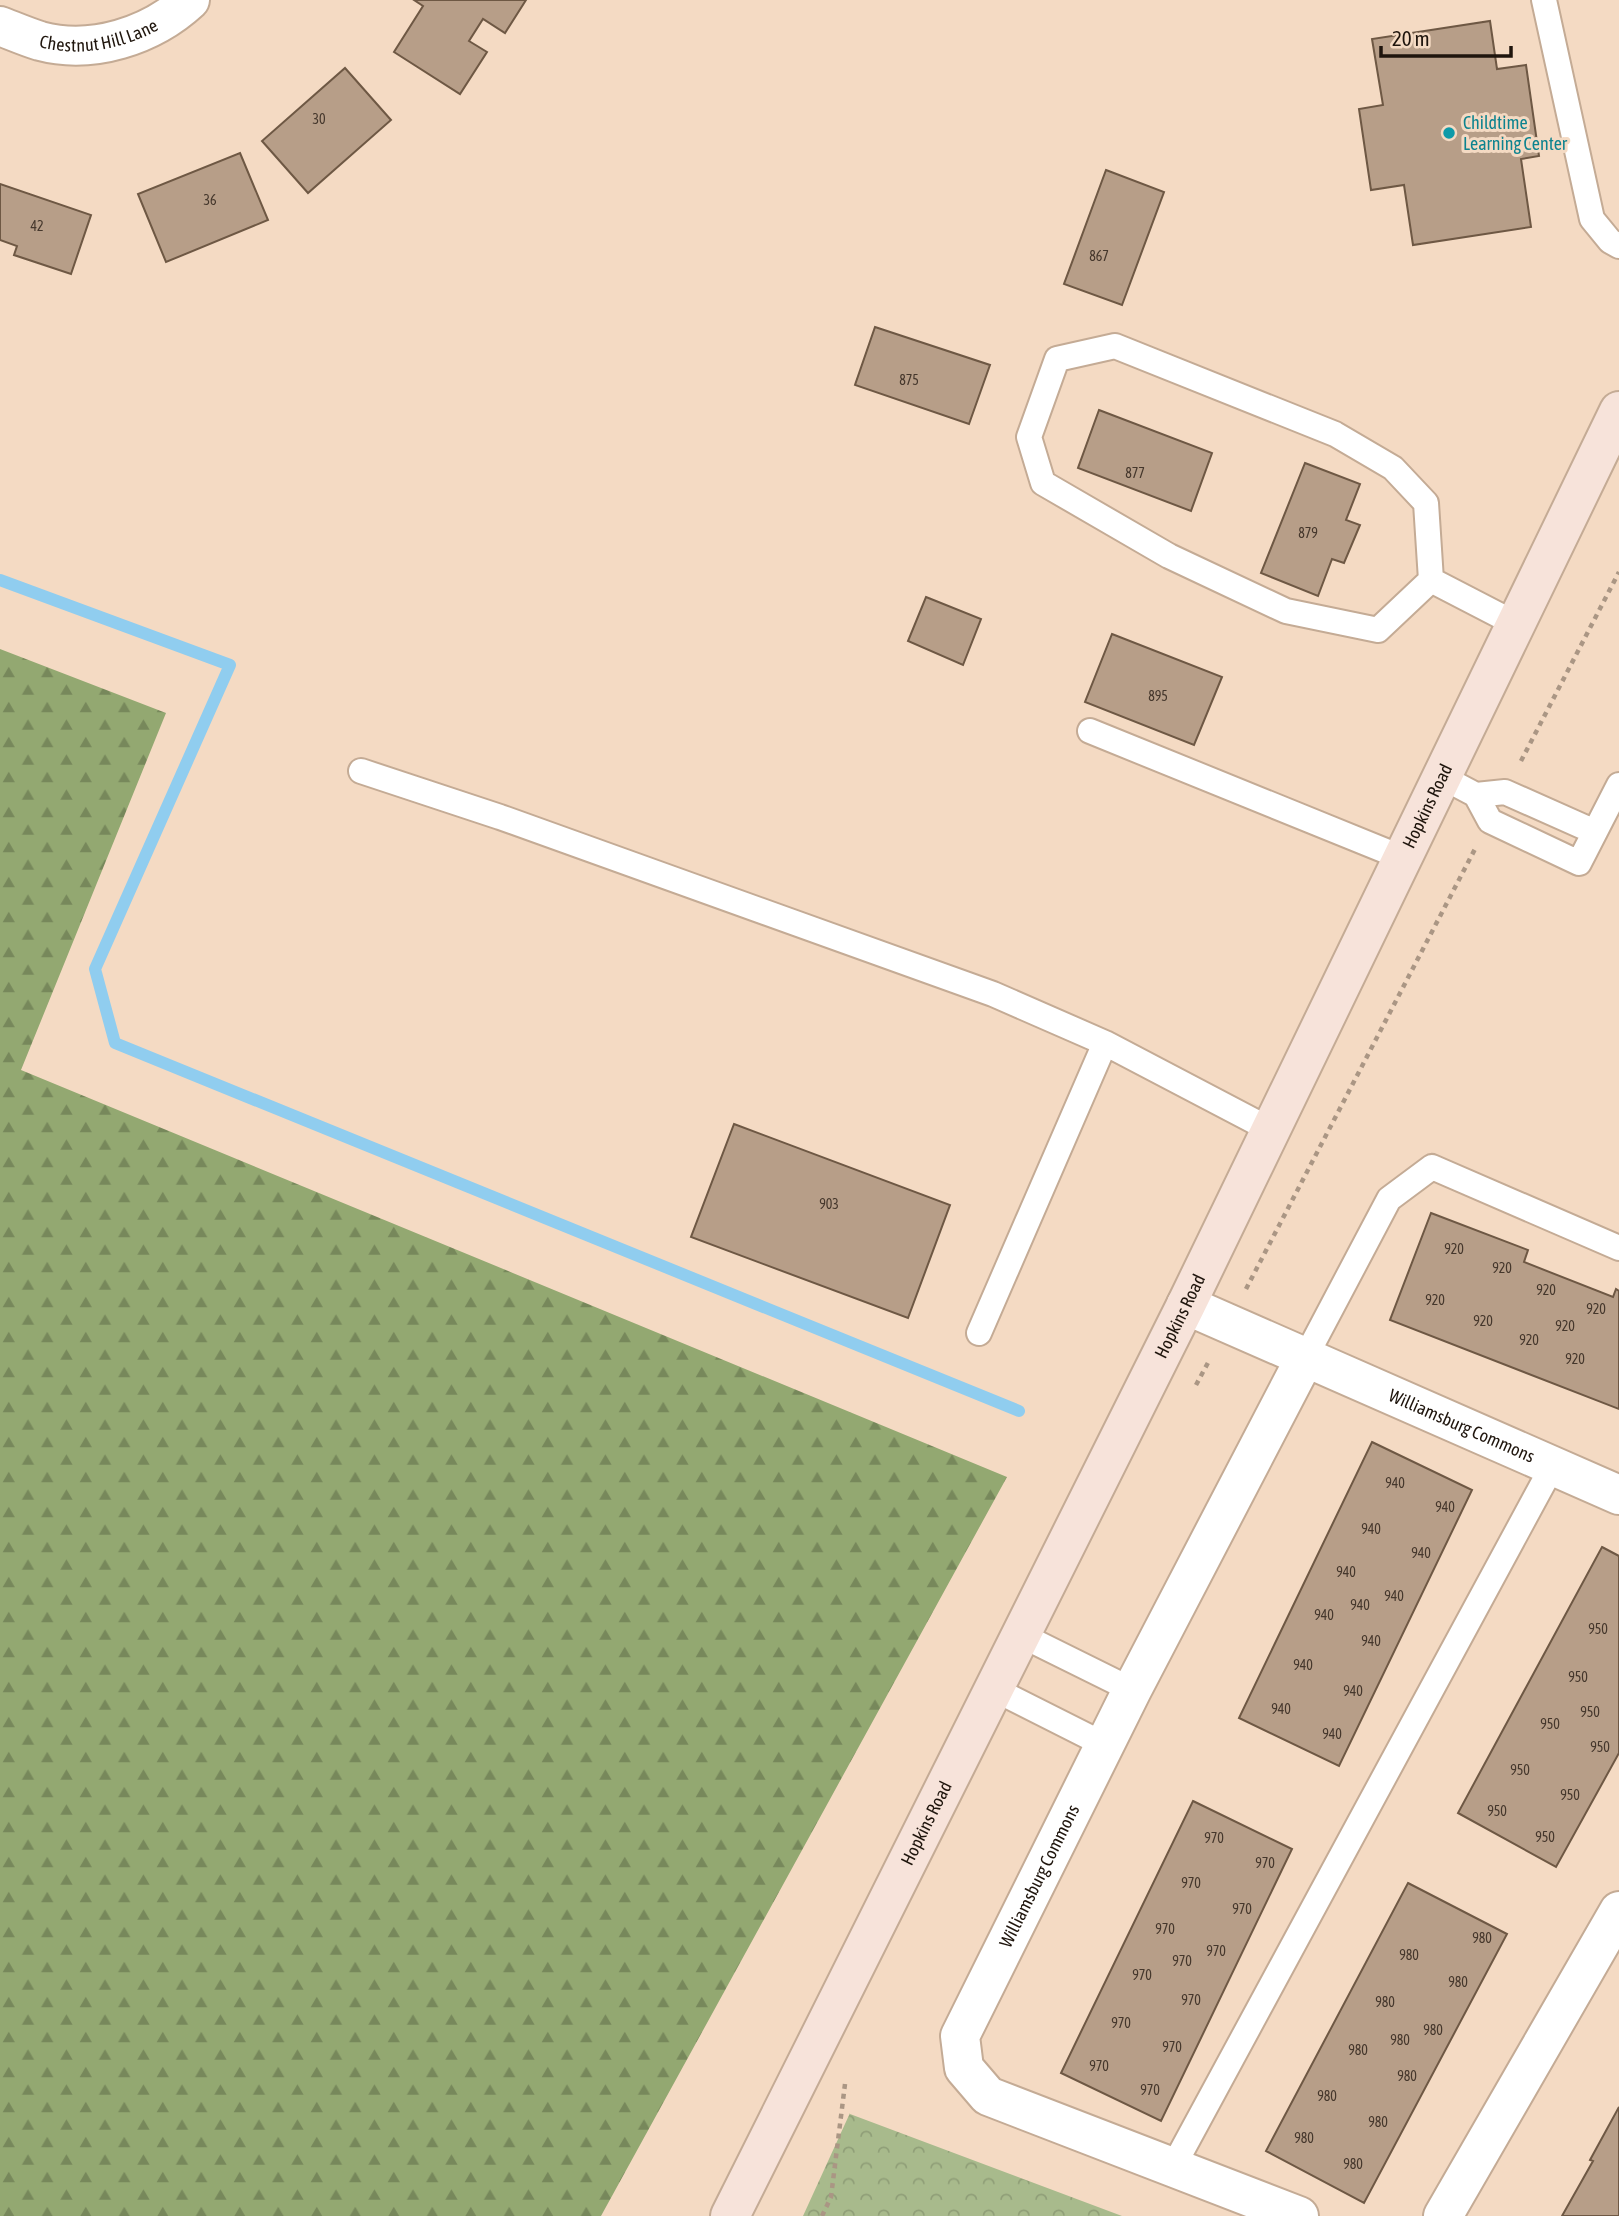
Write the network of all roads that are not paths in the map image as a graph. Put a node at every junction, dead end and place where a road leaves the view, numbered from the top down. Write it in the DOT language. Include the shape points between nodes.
graph roads {
  1 [pos="190,0"];
  2 [pos="1544,0"];
  3 [pos="0,26"];
  4 [pos="1619,246"];
  5 [pos="1619,411"];
  6 [pos="1431,580"];
  7 [pos="1516,624"];
  8 [pos="1090,732"];
  9 [pos="361,771"];
  10 [pos="1442,777"];
  11 [pos="1619,785"];
  12 [pos="1476,795"];
  13 [pos="1595,832"];
  14 [pos="1403,858"];
  15 [pos="1105,1043"];
  16 [pos="1271,1130"];
  17 [pos="1619,1248"];
  18 [pos="1186,1305"];
  19 [pos="979,1333"];
  20 [pos="1305,1358"];
  21 [pos="1552,1467"];
  22 [pos="1619,1495"];
  23 [pos="1021,1635"];
  24 [pos="994,1689"];
  25 [pos="1132,1690"];
  26 [pos="1105,1745"];
  27 [pos="1619,1912"];
  28 [pos="1173,2167"];
  29 [pos="730,2216"];
  30 [pos="1299,2216"];
  31 [pos="1443,2216"];
  1 -- 3 [label="street, Chestnut Hill Lane" via="149,29 113,42 68,45"];
  2 -- 4 [label="lane" via="1592,219"];
  5 -- 7 [label="street, Hopkins Road"];
  6 -- 6 [label="lane" via="1426,503 1393,468 1335,434 1115,346 1057,359 1029,437 1043,483 1169,556 1286,611 1378,630"];
  6 -- 7 [label="lane"];
  7 -- 10 [label="street, Hopkins Road"];
  8 -- 14 [label="lane"];
  9 -- 15 [label="lane" via="993,994"];
  10 -- 12 [label="lane"];
  10 -- 14 [label="street, Hopkins Road"];
  11 -- 13 [label="lane"];
  12 -- 13 [label="lane" via="1505,792"];
  12 -- 13 [label="lane" via="1490,821 1579,863"];
  14 -- 16 [label="street, Hopkins Road"];
  15 -- 16 [label="lane"];
  15 -- 19 [label="lane"];
  16 -- 18 [label="street, Hopkins Road"];
  17 -- 20 [label="lane" via="1433,1167 1389,1199"];
  18 -- 20 [label="street, Williamsburg Commons"];
  18 -- 23 [label="street, Hopkins Road"];
  20 -- 21 [label="street, Williamsburg Commons"];
  20 -- 25 [label="street, Williamsburg Commons"];
  21 -- 22 [label="street, Williamsburg Commons"];
  21 -- 28 [label="lane"];
  23 -- 24 [label="street, Hopkins Road"];
  23 -- 25 [label="lane"];
  24 -- 26 [label="lane"];
  24 -- 29 [label="street, Hopkins Road"];
  25 -- 26 [label="street, Williamsburg Commons"];
  26 -- 28 [label="street, Williamsburg Commons" via="960,2036 964,2068 988,2096"];
  27 -- 31 [label="street"];
  28 -- 30 [label="street, Williamsburg Commons"];
}
